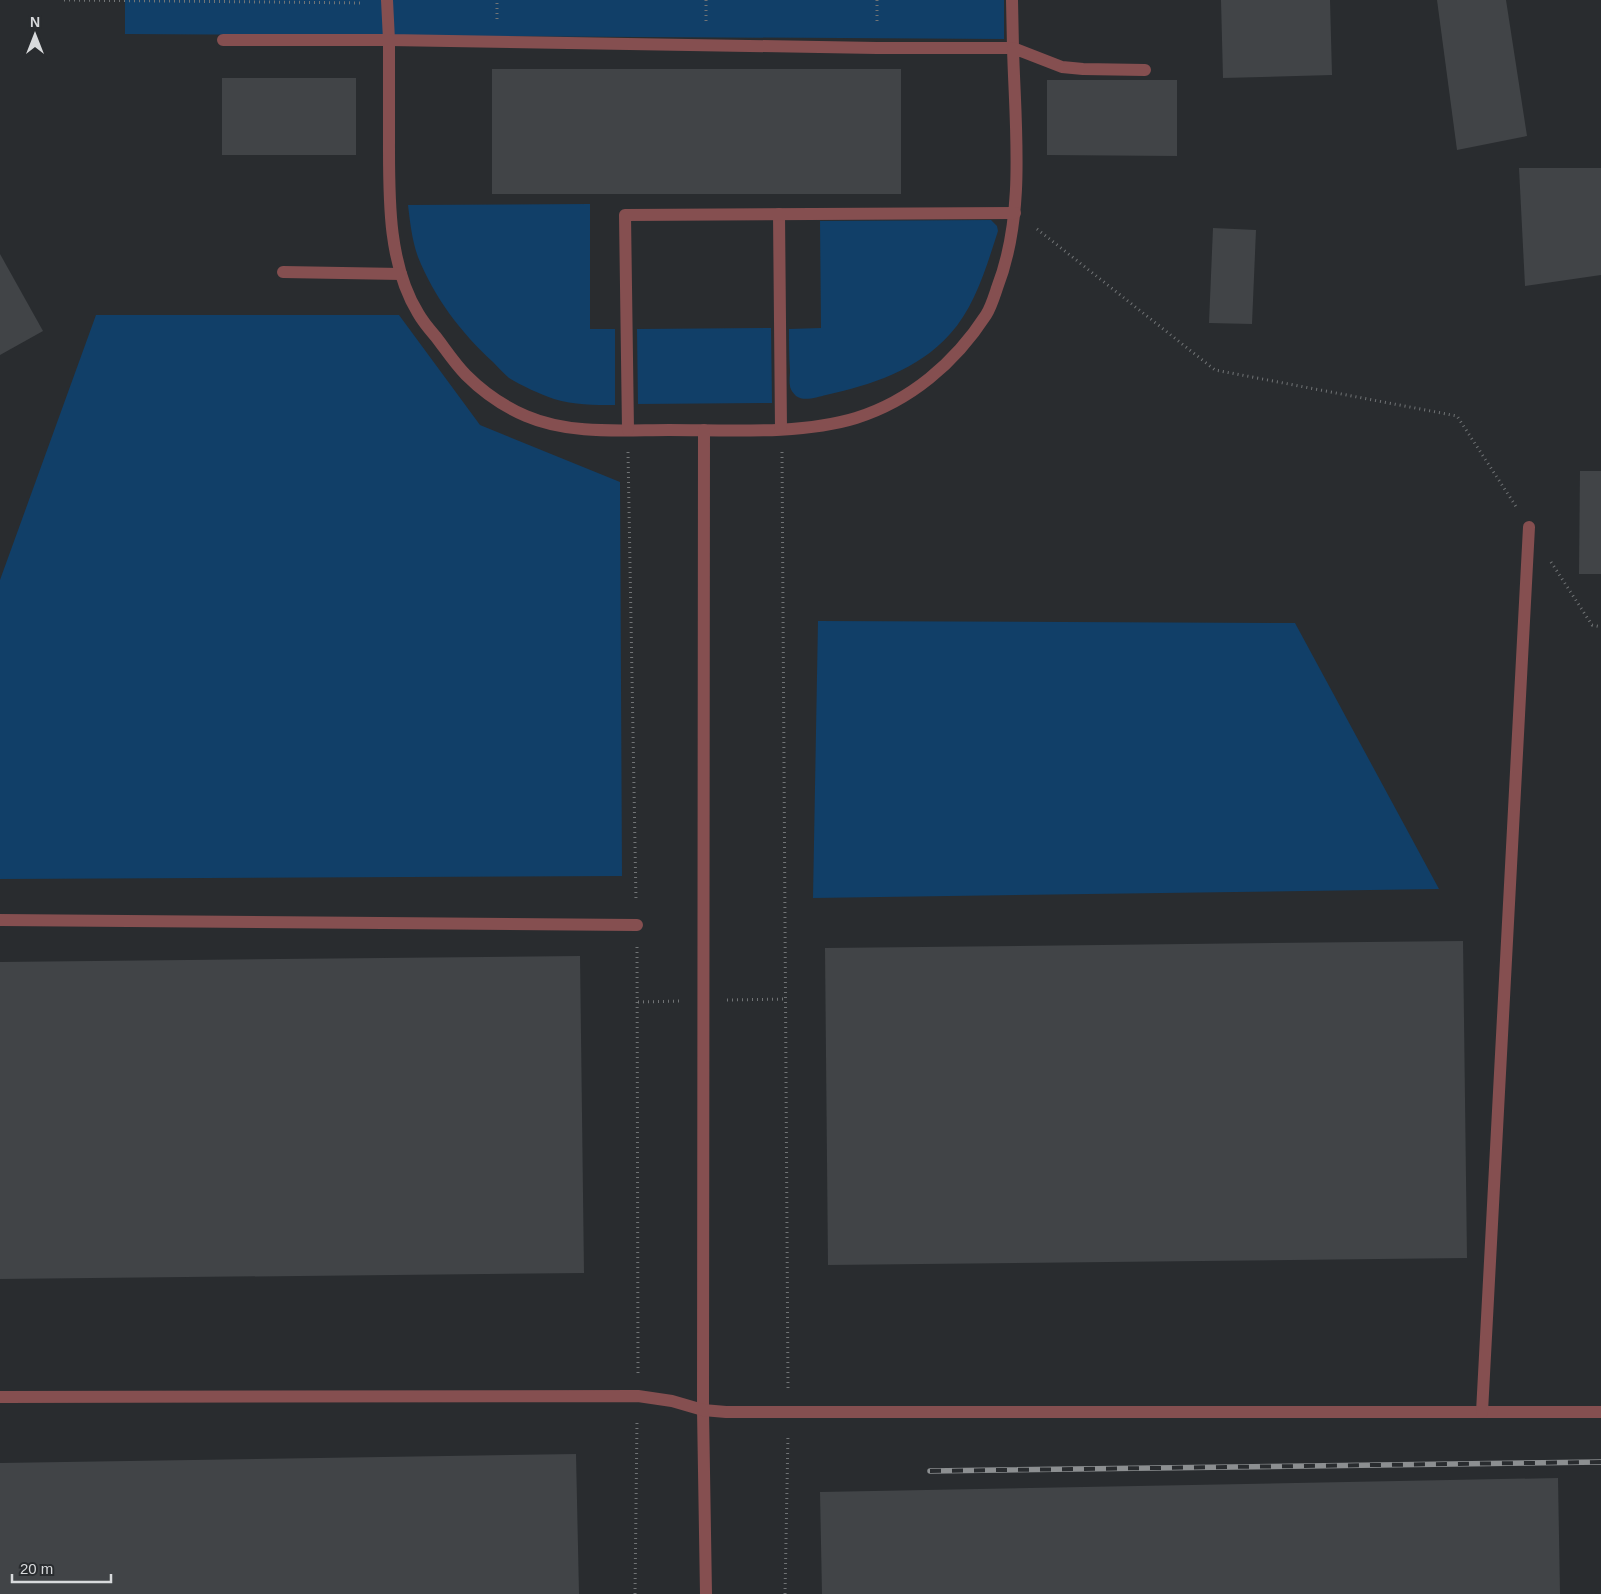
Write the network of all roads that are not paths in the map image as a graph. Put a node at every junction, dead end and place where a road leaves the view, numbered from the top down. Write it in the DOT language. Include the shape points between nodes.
graph roads {
  1 [pos="1012,0"];
  2 [pos="387,1"];
  3 [pos="223,40"];
  4 [pos="389,40"];
  5 [pos="1013,48"];
  6 [pos="1145,70"];
  7 [pos="1015,213"];
  8 [pos="779,214"];
  9 [pos="283,272"];
  10 [pos="401,274"];
  11 [pos="782,429"];
  12 [pos="628,430"];
  13 [pos="704,430"];
  14 [pos="1529,527"];
  15 [pos="0,920"];
  16 [pos="637,925"];
  17 [pos="0,1397"];
  18 [pos="703,1410"];
  19 [pos="1482,1412"];
  20 [pos="1601,1412"];
  21 [pos="706,1594"];
  1 -- 5 [label="lane"];
  2 -- 4 [label="lane"];
  3 -- 4 [label="lane"];
  4 -- 5 [label="lane"];
  4 -- 10 [label="lane" via="390,192"];
  5 -- 6 [label="lane" via="1062,67"];
  5 -- 7 [label="lane"];
  7 -- 8 [label="lane"];
  7 -- 11 [label="lane" via="1004,271 988,312 965,345 938,373 899,400 856,418 820,426"];
  8 -- 11 [label="lane"];
  8 -- 12 [label="lane" via="625,215"];
  9 -- 10 [label="lane"];
  10 -- 12 [label="lane" via="418,313 441,344 466,375 497,400 527,417 569,428"];
  11 -- 13 [label="lane"];
  12 -- 13 [label="lane"];
  13 -- 18 [label="lane"];
  14 -- 19 [label="lane"];
  15 -- 16 [label="lane"];
  17 -- 18 [label="lane" via="638,1396"];
  18 -- 19 [label="lane"];
  18 -- 21 [label="lane"];
  19 -- 20 [label="lane"];
}
